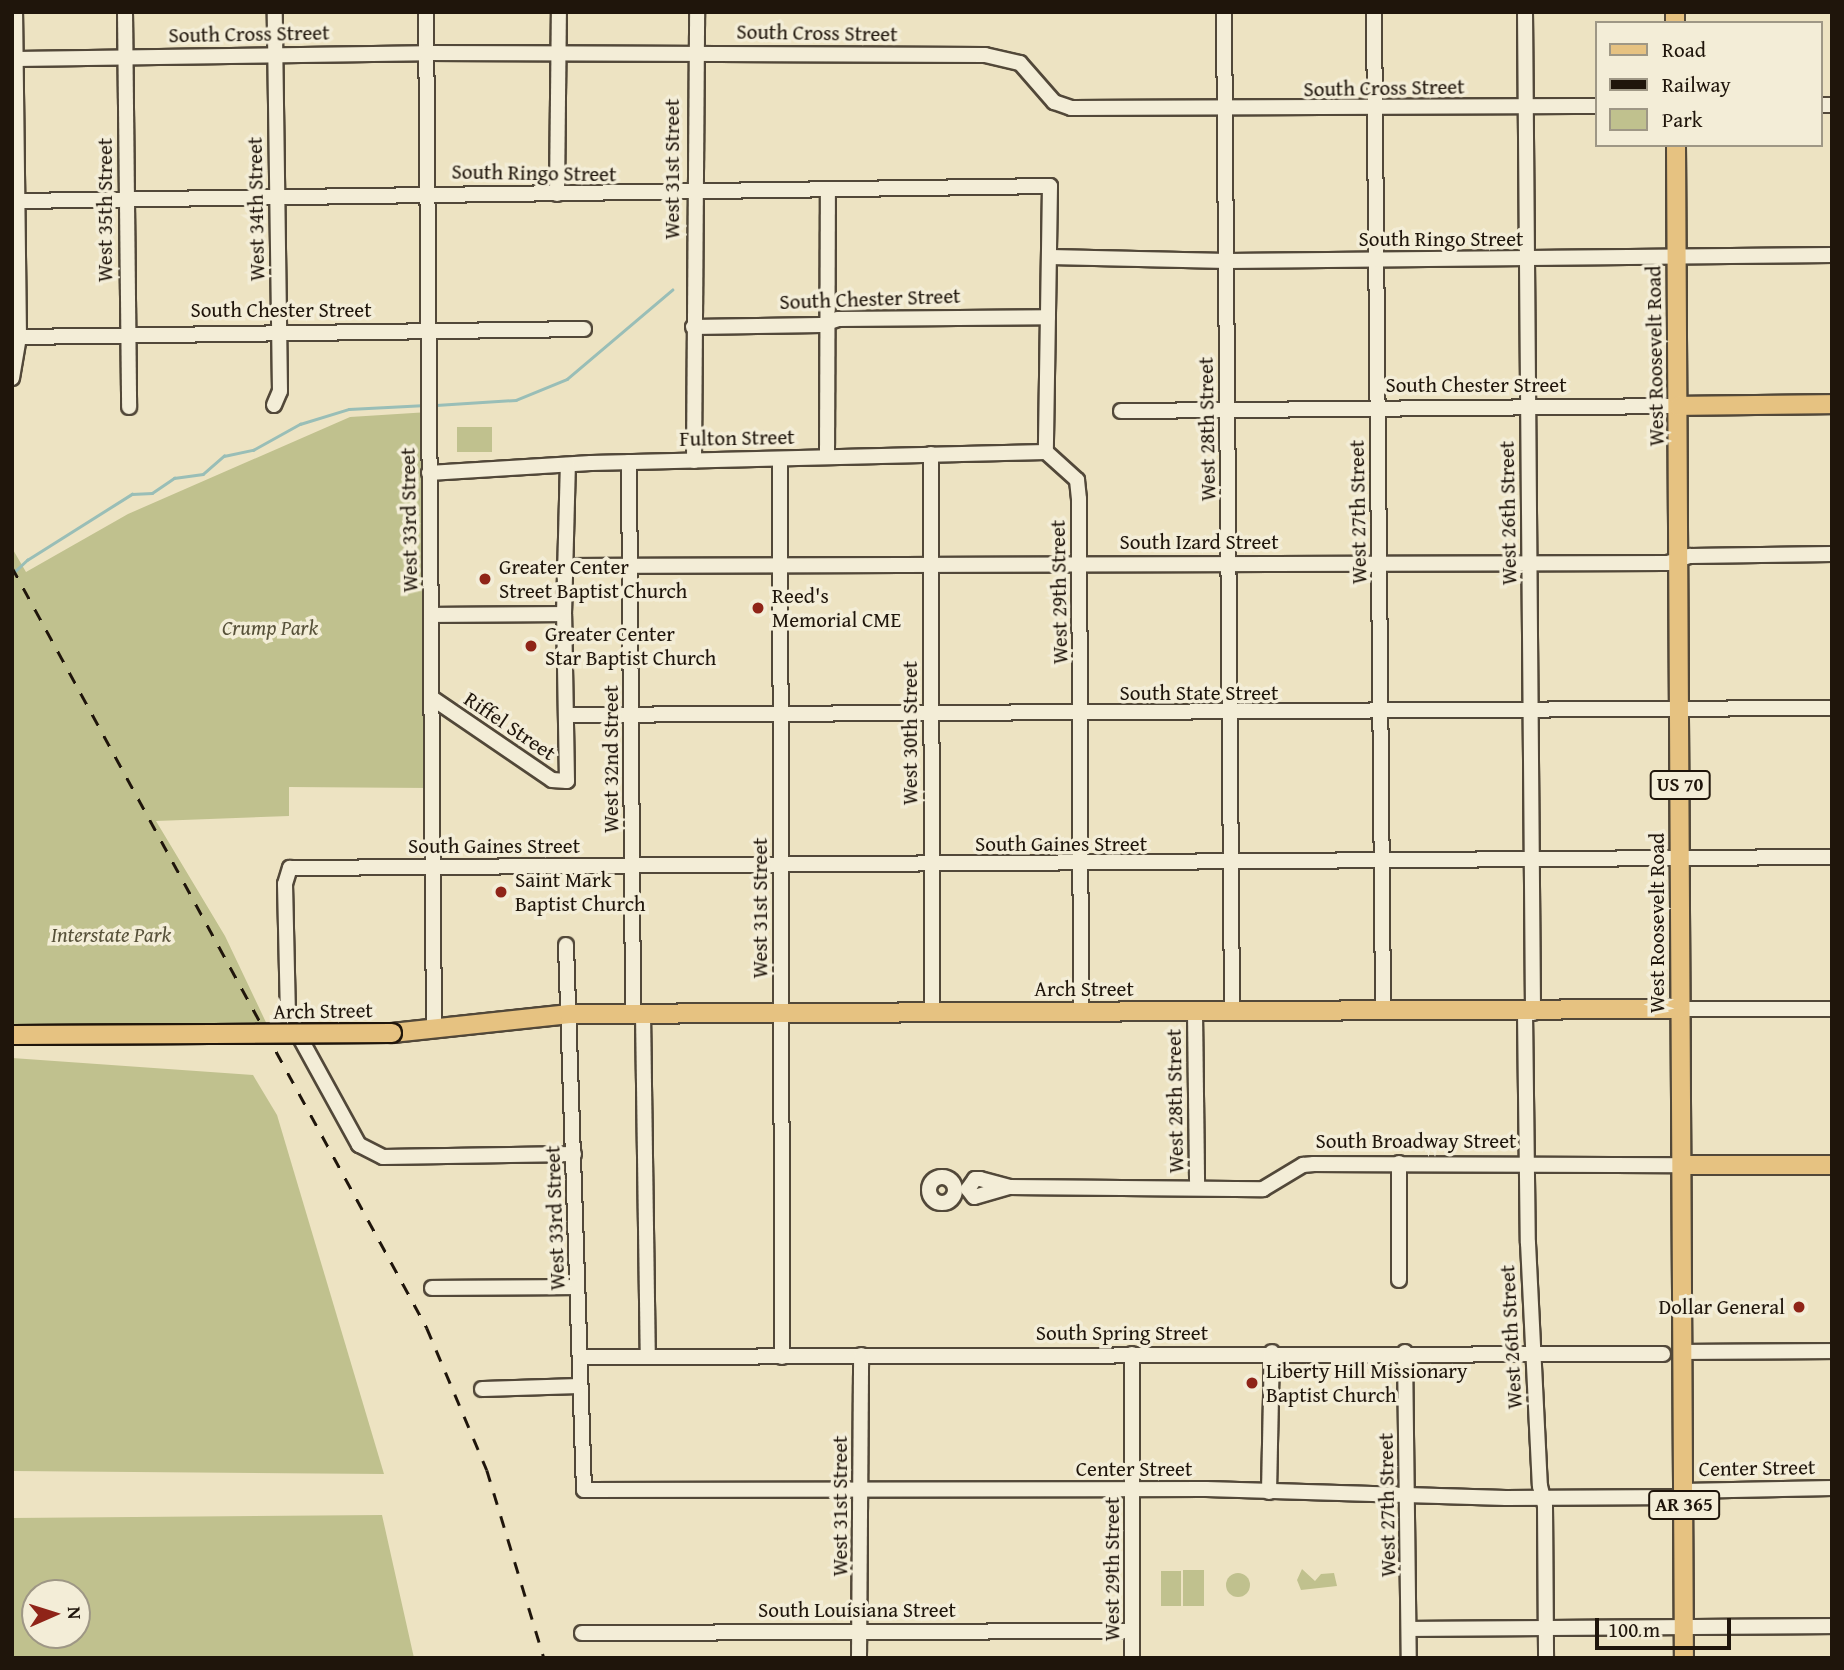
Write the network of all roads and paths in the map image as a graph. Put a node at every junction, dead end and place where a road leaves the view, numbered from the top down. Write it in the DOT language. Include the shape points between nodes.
graph roads {
  1 [pos="15,12"];
  2 [pos="125,12"];
  3 [pos="275,12"];
  4 [pos="426,12"];
  5 [pos="559,12"];
  6 [pos="697,12"];
  7 [pos="1224,12"];
  8 [pos="1374,12"];
  9 [pos="1525,12"];
  10 [pos="426,53"];
  11 [pos="695,53"];
  12 [pos="560,54"];
  13 [pos="276,56"];
  14 [pos="16,58"];
  15 [pos="125,58"];
  16 [pos="1596,106"];
  17 [pos="1526,107"];
  18 [pos="1226,109"];
  19 [pos="1376,109"];
  20 [pos="1676,147"];
  21 [pos="828,191"];
  22 [pos="427,192"];
  23 [pos="692,192"];
  24 [pos="557,194"];
  25 [pos="125,197"];
  26 [pos="277,197"];
  27 [pos="17,201"];
  28 [pos="1832,255"];
  29 [pos="1677,256"];
  30 [pos="1050,257"];
  31 [pos="1527,259"];
  32 [pos="1377,260"];
  33 [pos="1227,261"];
  34 [pos="1048,317"];
  35 [pos="828,324"];
  36 [pos="693,327"];
  37 [pos="584,329"];
  38 [pos="279,332"];
  39 [pos="429,332"];
  40 [pos="127,334"];
  41 [pos="19,337"];
  42 [pos="12,378"];
  43 [pos="1832,404"];
  44 [pos="274,405"];
  45 [pos="1679,406"];
  46 [pos="129,407"];
  47 [pos="1528,407"];
  48 [pos="1228,408"];
  49 [pos="1379,408"];
  50 [pos="1121,411"];
  51 [pos="1046,452"];
  52 [pos="931,454"];
  53 [pos="827,457"];
  54 [pos="780,459"];
  55 [pos="694,461"];
  56 [pos="629,463"];
  57 [pos="568,465"];
  58 [pos="429,473"];
  59 [pos="1832,554"];
  60 [pos="1679,560"];
  61 [pos="1530,562"];
  62 [pos="1230,563"];
  63 [pos="1079,564"];
  64 [pos="1380,564"];
  65 [pos="932,565"];
  66 [pos="566,566"];
  67 [pos="631,566"];
  68 [pos="781,566"];
  69 [pos="430,614"];
  70 [pos="564,614"];
  71 [pos="432,698"];
  72 [pos="1832,708"];
  73 [pos="1679,711"];
  74 [pos="1531,712"];
  75 [pos="1380,713"];
  76 [pos="780,714"];
  77 [pos="932,714"];
  78 [pos="1082,714"];
  79 [pos="1231,714"];
  80 [pos="566,715"];
  81 [pos="633,715"];
  82 [pos="1832,857"];
  83 [pos="1681,859"];
  84 [pos="1382,863"];
  85 [pos="1532,863"];
  86 [pos="1231,864"];
  87 [pos="931,865"];
  88 [pos="1081,865"];
  89 [pos="782,866"];
  90 [pos="632,867"];
  91 [pos="431,868"];
  92 [pos="566,945"];
  93 [pos="1680,1009"];
  94 [pos="1832,1009"];
  95 [pos="1081,1011"];
  96 [pos="782,1012"];
  97 [pos="1383,1012"];
  98 [pos="638,1013"];
  99 [pos="932,1013"];
  100 [pos="1195,1013"];
  101 [pos="1232,1013"];
  102 [pos="1529,1013"];
  103 [pos="570,1014"];
  104 [pos="433,1028"];
  105 [pos="12,1035"];
  106 [pos="575,1154"];
  107 [pos="1399,1163"];
  108 [pos="1527,1163"];
  109 [pos="1682,1165"];
  110 [pos="1832,1165"];
  111 [pos="1197,1188"];
  112 [pos="962,1189"];
  113 [pos="1399,1280"];
  114 [pos="576,1287"];
  115 [pos="432,1289"];
  116 [pos="1832,1351"];
  117 [pos="1272,1352"];
  118 [pos="1405,1352"];
  119 [pos="1533,1352"];
  120 [pos="1683,1352"];
  121 [pos="1132,1354"];
  122 [pos="1663,1354"];
  123 [pos="861,1355"];
  124 [pos="582,1357"];
  125 [pos="648,1357"];
  126 [pos="782,1357"];
  127 [pos="580,1386"];
  128 [pos="482,1389"];
  129 [pos="1832,1488"];
  130 [pos="862,1489"];
  131 [pos="584,1490"];
  132 [pos="1133,1490"];
  133 [pos="1269,1492"];
  134 [pos="1684,1494"];
  135 [pos="1407,1495"];
  136 [pos="1545,1498"];
  137 [pos="1546,1626"];
  138 [pos="1832,1626"];
  139 [pos="1684,1628"];
  140 [pos="1409,1629"];
  141 [pos="859,1630"];
  142 [pos="1132,1631"];
  143 [pos="582,1633"];
  144 [pos="859,1658"];
  145 [pos="1132,1658"];
  146 [pos="1409,1658"];
  147 [pos="1546,1658"];
  148 [pos="1684,1658"];
  1 -- 14 [label="street"];
  2 -- 15 [label="street, West 35th Street"];
  3 -- 13 [label="street, West 34th Street"];
  4 -- 10 [label="street, West 33rd Street"];
  5 -- 12 [label="street"];
  6 -- 11 [label="street, West 31st Street"];
  7 -- 18 [label="street, West 28th Street"];
  8 -- 19 [label="street, West 27th Street"];
  9 -- 17 [label="street, West 26th Street"];
  10 -- 12 [label="street, South Cross Street"];
  10 -- 13 [label="street, South Cross Street"];
  10 -- 22 [label="street, West 33rd Street"];
  11 -- 12 [label="street, South Cross Street"];
  11 -- 18 [label="street, South Cross Street" via="1000,56 1020,63 1054,102 1071,108"];
  11 -- 23 [label="street, West 31st Street"];
  12 -- 24 [label="street"];
  13 -- 15 [label="street, South Cross Street"];
  13 -- 26 [label="street, West 34th Street"];
  14 -- 15 [label="street, South Cross Street"];
  14 -- 27 [label="street"];
  15 -- 25 [label="street, West 35th Street"];
  16 -- 17 [label="street, South Cross Street"];
  17 -- 19 [label="street, South Cross Street"];
  17 -- 31 [label="street, West 26th Street"];
  18 -- 19 [label="street, South Cross Street"];
  18 -- 33 [label="street, West 28th Street"];
  19 -- 32 [label="street, West 27th Street"];
  20 -- 29 [label="main road, West Roosevelt Road / US 70"];
  21 -- 23 [label="street, South Ringo Street"];
  21 -- 30 [label="street, South Ringo Street" via="1050,186"];
  21 -- 35 [label="street"];
  22 -- 24 [label="street, South Ringo Street"];
  22 -- 26 [label="street, South Ringo Street"];
  22 -- 39 [label="street, West 33rd Street"];
  23 -- 24 [label="street, South Ringo Street"];
  23 -- 36 [label="street, West 31st Street"];
  25 -- 26 [label="street, South Ringo Street"];
  25 -- 27 [label="street, South Ringo Street"];
  25 -- 40 [label="street, West 35th Street"];
  26 -- 38 [label="street, West 34th Street"];
  27 -- 41 [label="street"];
  28 -- 29 [label="street, South Ringo Street"];
  29 -- 31 [label="street, South Ringo Street"];
  29 -- 45 [label="main road, West Roosevelt Road / US 70"];
  30 -- 33 [label="street, South Ringo Street"];
  30 -- 34 [label="street"];
  31 -- 32 [label="street, South Ringo Street"];
  31 -- 47 [label="street, West 26th Street"];
  32 -- 33 [label="street, South Ringo Street"];
  32 -- 49 [label="street, West 27th Street"];
  33 -- 48 [label="street, West 28th Street"];
  34 -- 35 [label="street, South Chester Street" via="838,319"];
  34 -- 51 [label="street"];
  35 -- 36 [label="street, South Chester Street"];
  35 -- 53 [label="street"];
  36 -- 55 [label="street, West 31st Street"];
  37 -- 39 [label="street, South Chester Street"];
  38 -- 39 [label="street, South Chester Street"];
  38 -- 40 [label="street, South Chester Street"];
  38 -- 44 [label="street, West 34th Street" via="279,391"];
  39 -- 58 [label="street, West 33rd Street"];
  40 -- 41 [label="street, South Chester Street"];
  40 -- 46 [label="street, West 35th Street"];
  41 -- 42 [label="street"];
  43 -- 45 [label="main road, South Chester Street"];
  45 -- 47 [label="street, South Chester Street"];
  45 -- 60 [label="main road, West Roosevelt Road / US 70"];
  47 -- 49 [label="street, South Chester Street"];
  47 -- 61 [label="street, West 26th Street"];
  48 -- 49 [label="street, South Chester Street"];
  48 -- 50 [label="street, South Chester Street"];
  48 -- 62 [label="street, West 28th Street"];
  49 -- 64 [label="street, West 27th Street"];
  51 -- 52 [label="street, Fulton Street"];
  51 -- 63 [label="street, West 29th Street" via="1077,480"];
  52 -- 53 [label="street, Fulton Street"];
  52 -- 65 [label="street, West 30th Street"];
  53 -- 54 [label="street, Fulton Street"];
  54 -- 55 [label="street, Fulton Street"];
  54 -- 68 [label="street, West 31st Street"];
  55 -- 56 [label="street, Fulton Street"];
  56 -- 57 [label="street, Fulton Street"];
  56 -- 67 [label="street, West 32nd Street"];
  57 -- 58 [label="street, Fulton Street"];
  57 -- 66 [label="street"];
  58 -- 69 [label="street, West 33rd Street"];
  59 -- 60 [label="street, South Izard Street"];
  60 -- 61 [label="street, South Izard Street"];
  60 -- 73 [label="main road, West Roosevelt Road / US 70"];
  61 -- 64 [label="street, South Izard Street"];
  61 -- 74 [label="street, West 26th Street"];
  62 -- 63 [label="street, South Izard Street"];
  62 -- 64 [label="street, South Izard Street"];
  62 -- 79 [label="street, West 28th Street"];
  63 -- 65 [label="street, South Izard Street"];
  63 -- 78 [label="street, West 29th Street"];
  64 -- 75 [label="street, West 27th Street"];
  65 -- 68 [label="street, South Izard Street"];
  65 -- 77 [label="street, West 30th Street"];
  66 -- 67 [label="street, South Izard Street"];
  66 -- 70 [label="street"];
  67 -- 68 [label="street, South Izard Street"];
  67 -- 81 [label="street, West 32nd Street"];
  68 -- 76 [label="street, West 31st Street"];
  69 -- 70 [label="street"];
  69 -- 71 [label="street, West 33rd Street"];
  70 -- 80 [label="street"];
  71 -- 80 [label="street, Riffel Street" via="552,780 567,781"];
  71 -- 91 [label="street, West 33rd Street"];
  72 -- 73 [label="street, South State Street"];
  73 -- 74 [label="street, South State Street"];
  73 -- 83 [label="main road, West Roosevelt Road / US 70"];
  74 -- 75 [label="street, South State Street"];
  74 -- 85 [label="street, West 26th Street"];
  75 -- 79 [label="street, South State Street"];
  75 -- 84 [label="street, West 27th Street"];
  76 -- 77 [label="street, South State Street"];
  76 -- 81 [label="street, South State Street"];
  76 -- 89 [label="street, West 31st Street"];
  77 -- 78 [label="street, South State Street"];
  77 -- 87 [label="street, West 30th Street"];
  78 -- 79 [label="street, South State Street"];
  78 -- 88 [label="street, West 29th Street"];
  79 -- 86 [label="street, West 28th Street"];
  80 -- 81 [label="street, South State Street"];
  81 -- 90 [label="street, West 32nd Street"];
  82 -- 83 [label="street, South Gaines Street"];
  83 -- 85 [label="street, South Gaines Street"];
  83 -- 93 [label="main road, West Roosevelt Road / US 70"];
  84 -- 85 [label="street, South Gaines Street"];
  84 -- 86 [label="street, South Gaines Street"];
  84 -- 97 [label="street, West 27th Street"];
  85 -- 102 [label="street, West 26th Street"];
  86 -- 88 [label="street, South Gaines Street"];
  86 -- 101 [label="street, West 28th Street"];
  87 -- 88 [label="street, South Gaines Street"];
  87 -- 89 [label="street, South Gaines Street"];
  87 -- 99 [label="street, West 30th Street"];
  88 -- 95 [label="street, West 29th Street"];
  89 -- 90 [label="street, South Gaines Street"];
  89 -- 96 [label="street, West 31st Street"];
  90 -- 91 [label="street, South Gaines Street"];
  90 -- 98 [label="street, West 32nd Street"];
  91 -- 104 [label="street, West 33rd Street"];
  91 -- 106 [label="street, South Gaines Street" via="290,869 285,884 288,1016 354,1138 371,1155"];
  92 -- 103 [label="street, West 33rd Street"];
  93 -- 94 [label="street"];
  93 -- 102 [label="main road, Arch Street"];
  93 -- 109 [label="main road, West Roosevelt Road / US 70"];
  95 -- 99 [label="main road, Arch Street"];
  95 -- 100 [label="main road, Arch Street"];
  96 -- 98 [label="main road, Arch Street"];
  96 -- 99 [label="main road, Arch Street"];
  96 -- 126 [label="street, West 31st Street"];
  97 -- 101 [label="main road, Arch Street"];
  97 -- 102 [label="main road, Arch Street"];
  98 -- 103 [label="main road, Arch Street"];
  98 -- 125 [label="street, West 32nd Street"];
  100 -- 101 [label="main road, Arch Street"];
  100 -- 111 [label="street, West 28th Street"];
  102 -- 108 [label="street, West 26th Street"];
  103 -- 104 [label="main road, Arch Street"];
  103 -- 106 [label="street, West 33rd Street"];
  104 -- 105 [label="main road, Arch Street, bridge" via="393,1033"];
  106 -- 114 [label="street, West 33rd Street"];
  107 -- 108 [label="street, South Broadway Street"];
  107 -- 111 [label="street, South Broadway Street" via="1303,1165 1269,1189"];
  107 -- 113 [label="street"];
  108 -- 109 [label="street, South Broadway Street"];
  108 -- 119 [label="street, West 26th Street"];
  109 -- 110 [label="main road, South Broadway Street"];
  109 -- 120 [label="main road, West Roosevelt Road / AR 365"];
  111 -- 112 [label="street, South Broadway Street" via="1009,1187 979,1197"];
  114 -- 115 [label="street"];
  114 -- 124 [label="street, West 33rd Street"];
  116 -- 120 [label="street"];
  117 -- 118 [label="street, South Spring Street"];
  117 -- 121 [label="street, South Spring Street"];
  117 -- 133 [label="street"];
  118 -- 119 [label="street, South Spring Street"];
  118 -- 135 [label="street, West 27th Street"];
  119 -- 122 [label="street, South Spring Street"];
  119 -- 136 [label="street, West 26th Street" via="1540,1486"];
  120 -- 134 [label="main road, West Roosevelt Road / AR 365"];
  121 -- 123 [label="street, South Spring Street"];
  121 -- 132 [label="street, West 29th Street"];
  123 -- 126 [label="street, South Spring Street"];
  123 -- 130 [label="street, West 31st Street"];
  124 -- 125 [label="street, South Spring Street"];
  124 -- 127 [label="street, West 33rd Street"];
  125 -- 126 [label="street, South Spring Street"];
  127 -- 128 [label="street"];
  127 -- 131 [label="street, West 33rd Street"];
  129 -- 134 [label="street, Center Street"];
  130 -- 131 [label="street, Center Street"];
  130 -- 132 [label="street, Center Street"];
  130 -- 141 [label="street, West 31st Street"];
  132 -- 133 [label="street, Center Street"];
  132 -- 142 [label="street, West 29th Street"];
  133 -- 135 [label="street, Center Street"];
  134 -- 136 [label="street, Center Street"];
  134 -- 139 [label="main road, West Roosevelt Road / AR 365"];
  135 -- 136 [label="street, Center Street"];
  135 -- 140 [label="street, West 27th Street"];
  136 -- 137 [label="street, West 26th Street"];
  137 -- 139 [label="street"];
  137 -- 140 [label="street"];
  137 -- 147 [label="street, West 26th Street"];
  138 -- 139 [label="street"];
  139 -- 148 [label="main road, West Roosevelt Road / AR 365"];
  140 -- 146 [label="street, West 27th Street"];
  141 -- 142 [label="street, South Louisiana Street"];
  141 -- 143 [label="street, South Louisiana Street"];
  141 -- 144 [label="street, West 31st Street"];
  142 -- 145 [label="street, West 29th Street"];
}
